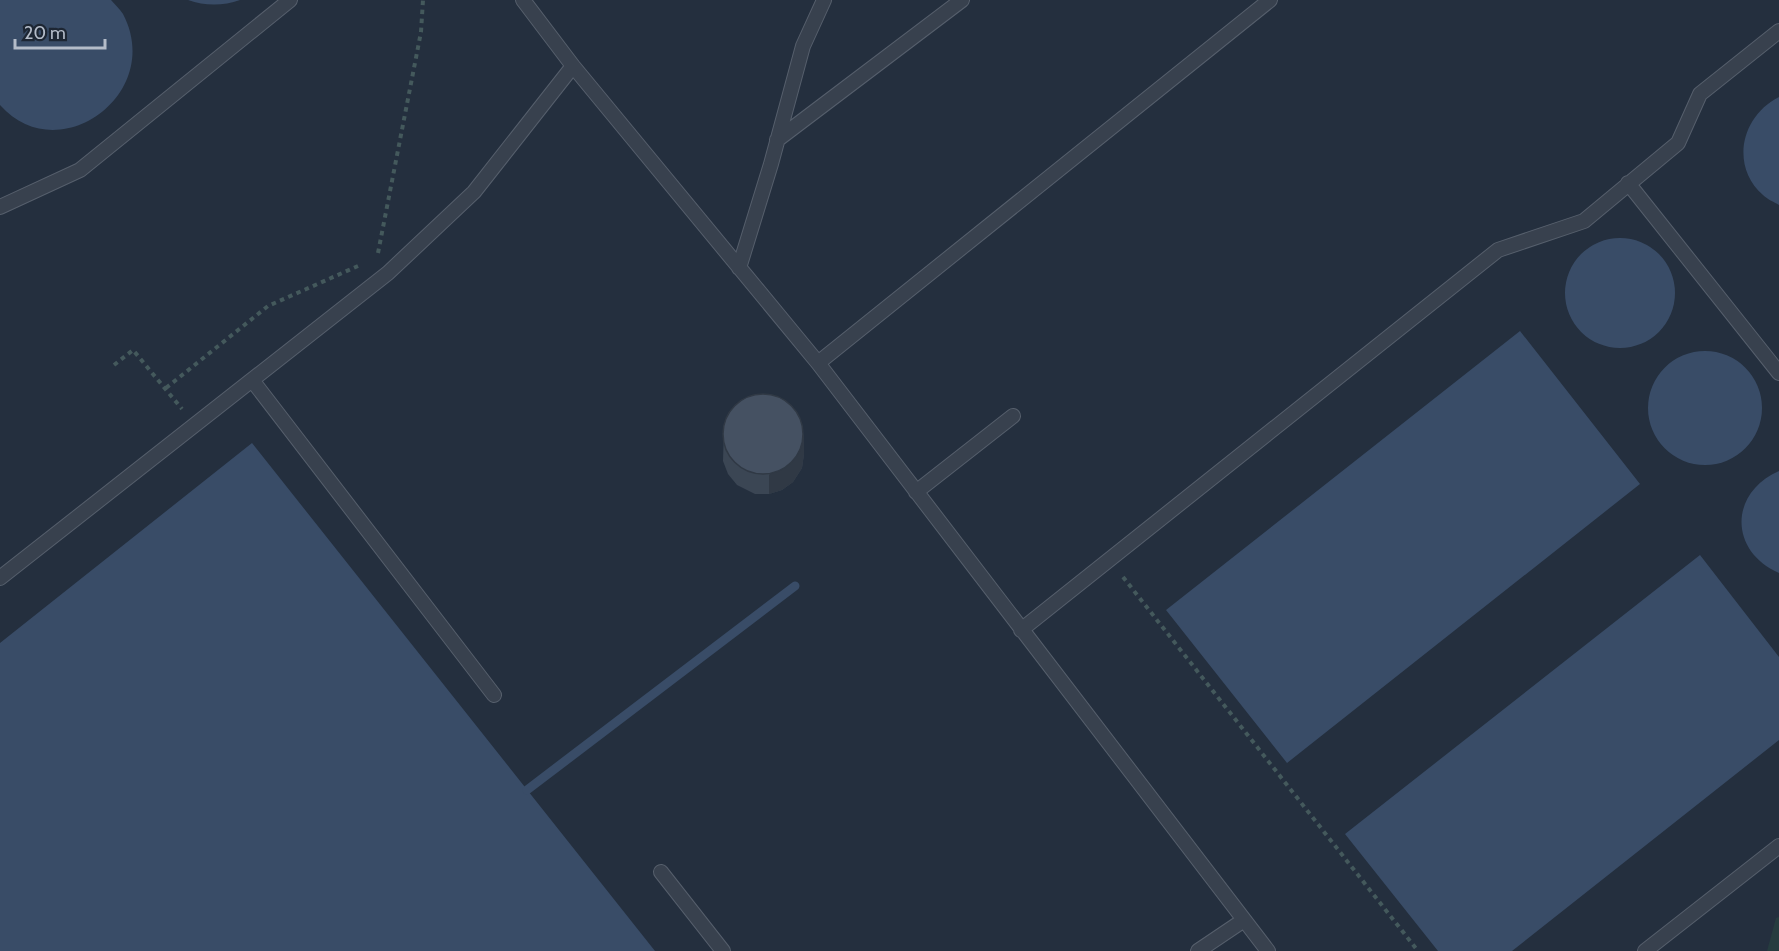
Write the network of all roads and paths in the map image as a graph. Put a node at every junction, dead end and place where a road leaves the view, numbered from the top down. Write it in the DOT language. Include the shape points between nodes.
graph roads {
  1 [pos="290,0"];
  2 [pos="423,0"];
  3 [pos="523,0"];
  4 [pos="824,0"];
  5 [pos="962,0"];
  6 [pos="1270,0"];
  7 [pos="1779,32"];
  8 [pos="573,66"];
  9 [pos="777,140"];
  10 [pos="1628,183"];
  11 [pos="0,207"];
  12 [pos="377,258"];
  13 [pos="366,263"];
  14 [pos="739,268"];
  15 [pos="818,363"];
  16 [pos="114,365"];
  17 [pos="1779,373"];
  18 [pos="252,381"];
  19 [pos="166,388"];
  20 [pos="1013,416"];
  21 [pos="195,425"];
  22 [pos="916,492"];
  23 [pos="1109,560"];
  24 [pos="0,578"];
  25 [pos="1021,630"];
  26 [pos="494,695"];
  27 [pos="1779,846"];
  28 [pos="661,872"];
  29 [pos="1244,920"];
  30 [pos="723,951"];
  31 [pos="1198,951"];
  32 [pos="1268,951"];
  33 [pos="1418,951"];
  34 [pos="1645,951"];
  1 -- 11 [label="lane" via="80,170"];
  2 -- 12 [label="path" via="421,32"];
  3 -- 8 [label="lane"];
  4 -- 9 [label="lane" via="803,46"];
  5 -- 9 [label="lane"];
  6 -- 15 [label="lane"];
  7 -- 10 [label="lane" via="1700,94 1678,143"];
  8 -- 14 [label="lane"];
  8 -- 18 [label="lane" via="474,192 388,273"];
  9 -- 14 [label="lane"];
  10 -- 17 [label="lane"];
  10 -- 23 [label="lane" via="1584,221 1498,250"];
  13 -- 19 [label="path" via="268,306"];
  14 -- 15 [label="lane"];
  15 -- 22 [label="lane"];
  16 -- 19 [label="path" via="134,350"];
  18 -- 21 [label="lane"];
  18 -- 26 [label="lane"];
  19 -- 21 [label="path"];
  20 -- 22 [label="lane"];
  21 -- 24 [label="lane"];
  22 -- 25 [label="lane"];
  23 -- 25 [label="lane"];
  23 -- 33 [label="path"];
  25 -- 29 [label="lane"];
  27 -- 34 [label="lane"];
  28 -- 30 [label="lane"];
  29 -- 31 [label="lane"];
  29 -- 32 [label="lane"];
}
